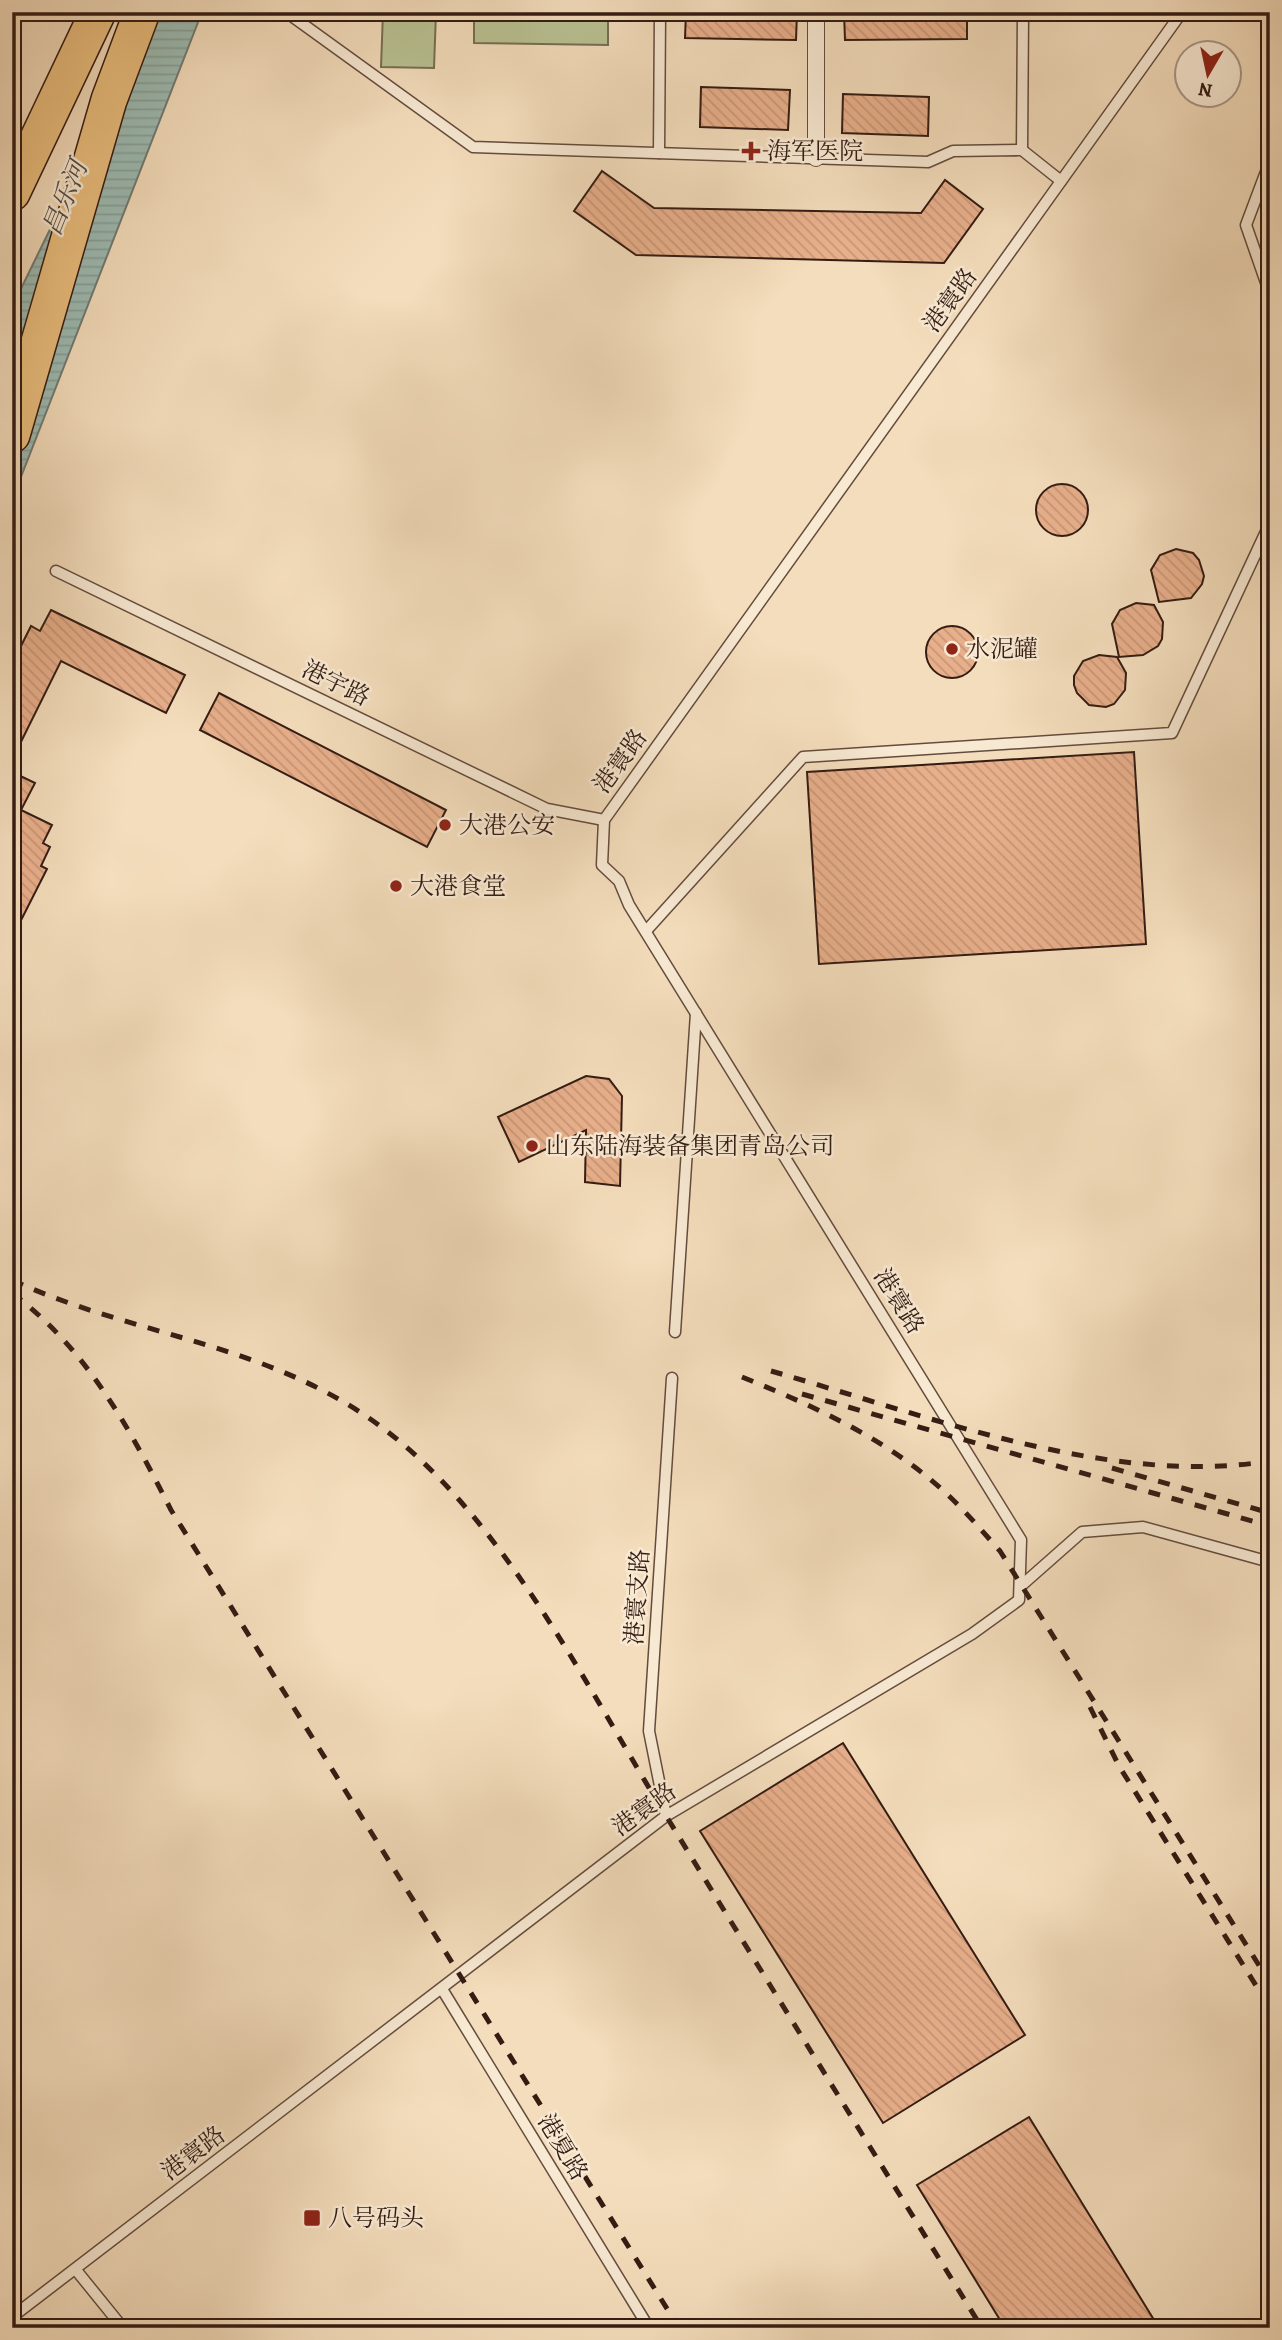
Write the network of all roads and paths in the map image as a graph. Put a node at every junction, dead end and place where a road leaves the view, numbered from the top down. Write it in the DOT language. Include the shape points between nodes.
graph roads {
  1 [pos="99,12"];
  2 [pos="142,12"];
  3 [pos="296,12"];
  4 [pos="660,12"];
  5 [pos="816,12"];
  6 [pos="1023,12"];
  7 [pos="1182,12"];
  8 [pos="1021,150"];
  9 [pos="659,153"];
  10 [pos="816,158"];
  11 [pos="1270,161"];
  12 [pos="1061,181"];
  13 [pos="12,193"];
  14 [pos="1270,294"];
  15 [pos="12,435"];
  16 [pos="1270,523"];
  17 [pos="56,571"];
  18 [pos="604,820"];
  19 [pos="646,931"];
  20 [pos="696,1013"];
  21 [pos="675,1332"];
  22 [pos="672,1378"];
  23 [pos="1270,1562"];
  24 [pos="1022,1585"];
  25 [pos="666,1816"];
  26 [pos="442,1989"];
  27 [pos="76,2270"];
  28 [pos="12,2317"];
  29 [pos="123,2328"];
  30 [pos="649,2328"];
  1 -- 13 [label="highway"];
  2 -- 15 [label="highway" via="109,100"];
  3 -- 9 [label="lane" via="293,17 473,147"];
  4 -- 9 [label="lane"];
  5 -- 10 [label="street"];
  6 -- 8 [label="lane"];
  7 -- 12 [label="lane, 港寰路"];
  8 -- 10 [label="lane" via="953,151 928,162"];
  8 -- 12 [label="lane"];
  9 -- 10 [label="lane"];
  11 -- 14 [label="lane" via="1246,225"];
  12 -- 18 [label="lane, 港寰路"];
  16 -- 19 [label="lane" via="1172,733 803,757"];
  17 -- 18 [label="lane, 港宇路" via="547,809"];
  18 -- 19 [label="lane, 港寰路" via="602,864 619,881"];
  19 -- 20 [label="lane, 港寰路"];
  20 -- 21 [label="lane"];
  20 -- 24 [label="lane, 港寰路" via="1021,1540"];
  22 -- 25 [label="lane, 港寰支路" via="649,1731"];
  23 -- 24 [label="lane" via="1143,1527 1082,1532"];
  24 -- 25 [label="lane, 港寰路" via="1019,1600 972,1634"];
  25 -- 26 [label="lane, 港寰路"];
  26 -- 27 [label="lane, 港寰路"];
  26 -- 30 [label="lane, 港夏路"];
  27 -- 28 [label="lane, 港寰路"];
  27 -- 29 [label="lane"];
}
